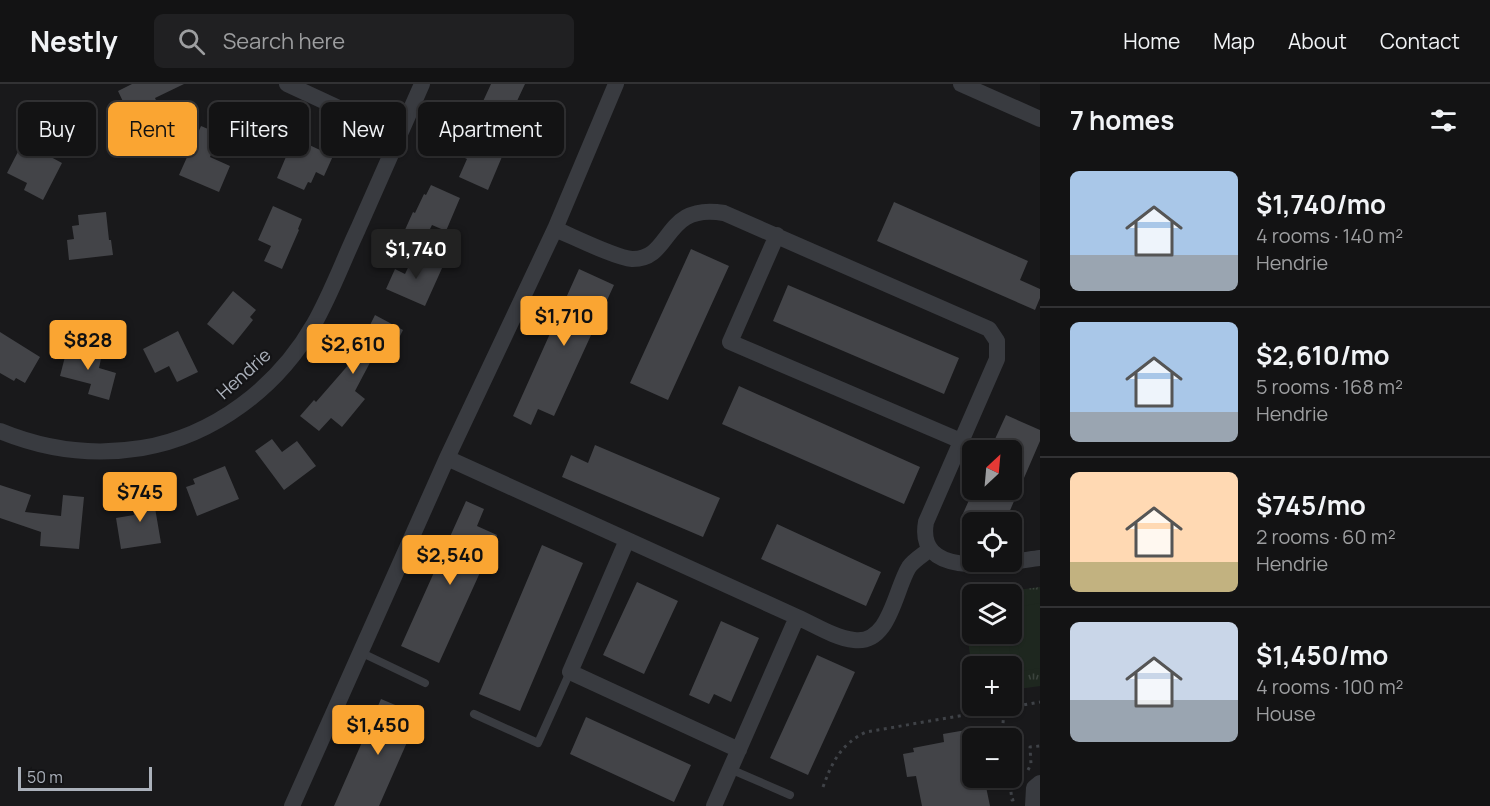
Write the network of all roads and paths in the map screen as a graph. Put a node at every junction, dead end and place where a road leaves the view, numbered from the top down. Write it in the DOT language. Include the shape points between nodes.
graph roads {
  1 [pos="287,84"];
  2 [pos="423,84"];
  3 [pos="616,84"];
  4 [pos="961,84"];
  5 [pos="326,102"];
  6 [pos="1040,119"];
  7 [pos="406,121"];
  8 [pos="390,156"];
  9 [pos="555,229"];
  10 [pos="777,235"];
  11 [pos="0,431"];
  12 [pos="961,441"];
  13 [pos="447,458"];
  14 [pos="627,540"];
  15 [pos="930,549"];
  16 [pos="1040,558"];
  17 [pos="797,617"];
  18 [pos="360,652"];
  19 [pos="570,672"];
  20 [pos="425,682"];
  21 [pos="1040,702"];
  22 [pos="1022,706"];
  23 [pos="474,714"];
  24 [pos="962,716"];
  25 [pos="739,750"];
  26 [pos="730,769"];
  27 [pos="1040,783"];
  28 [pos="823,787"];
  29 [pos="1010,788"];
  30 [pos="790,795"];
  31 [pos="1026,802"];
  32 [pos="292,806"];
  33 [pos="714,806"];
  1 -- 5 [label="street"];
  2 -- 7 [label="street, Hendrie"];
  3 -- 9 [label="street"];
  4 -- 6 [label="street"];
  8 -- 11 [label="street, Hendrie" via="314,324 284,367 227,415 178,439 120,451 55,448"];
  9 -- 10 [label="street" via="632,259 657,250 680,221 702,211 732,215"];
  9 -- 13 [label="street"];
  10 -- 12 [label="street" via="989,328 997,341 997,359"];
  10 -- 12 [label="street" via="730,342"];
  12 -- 15 [label="street" via="926,522 924,537"];
  13 -- 14 [label="street"];
  13 -- 18 [label="street"];
  14 -- 17 [label="street"];
  14 -- 19 [label="street"];
  15 -- 16 [label="street" via="945,560 969,565"];
  15 -- 17 [label="street" via="909,568 887,620 870,637 858,641 845,639"];
  17 -- 25 [label="street"];
  18 -- 20 [label="lane"];
  18 -- 32 [label="street"];
  19 -- 23 [label="lane" via="538,743"];
  19 -- 25 [label="street"];
  21 -- 22 [label="path"];
  24 -- 28 [label="path" via="866,732 850,740 831,766"];
  25 -- 26 [label="street"];
  26 -- 30 [label="lane"];
  26 -- 33 [label="street"];
  27 -- 31 [label="street"];
  29 -- 31 [label="path" via="1012,800"];
}
